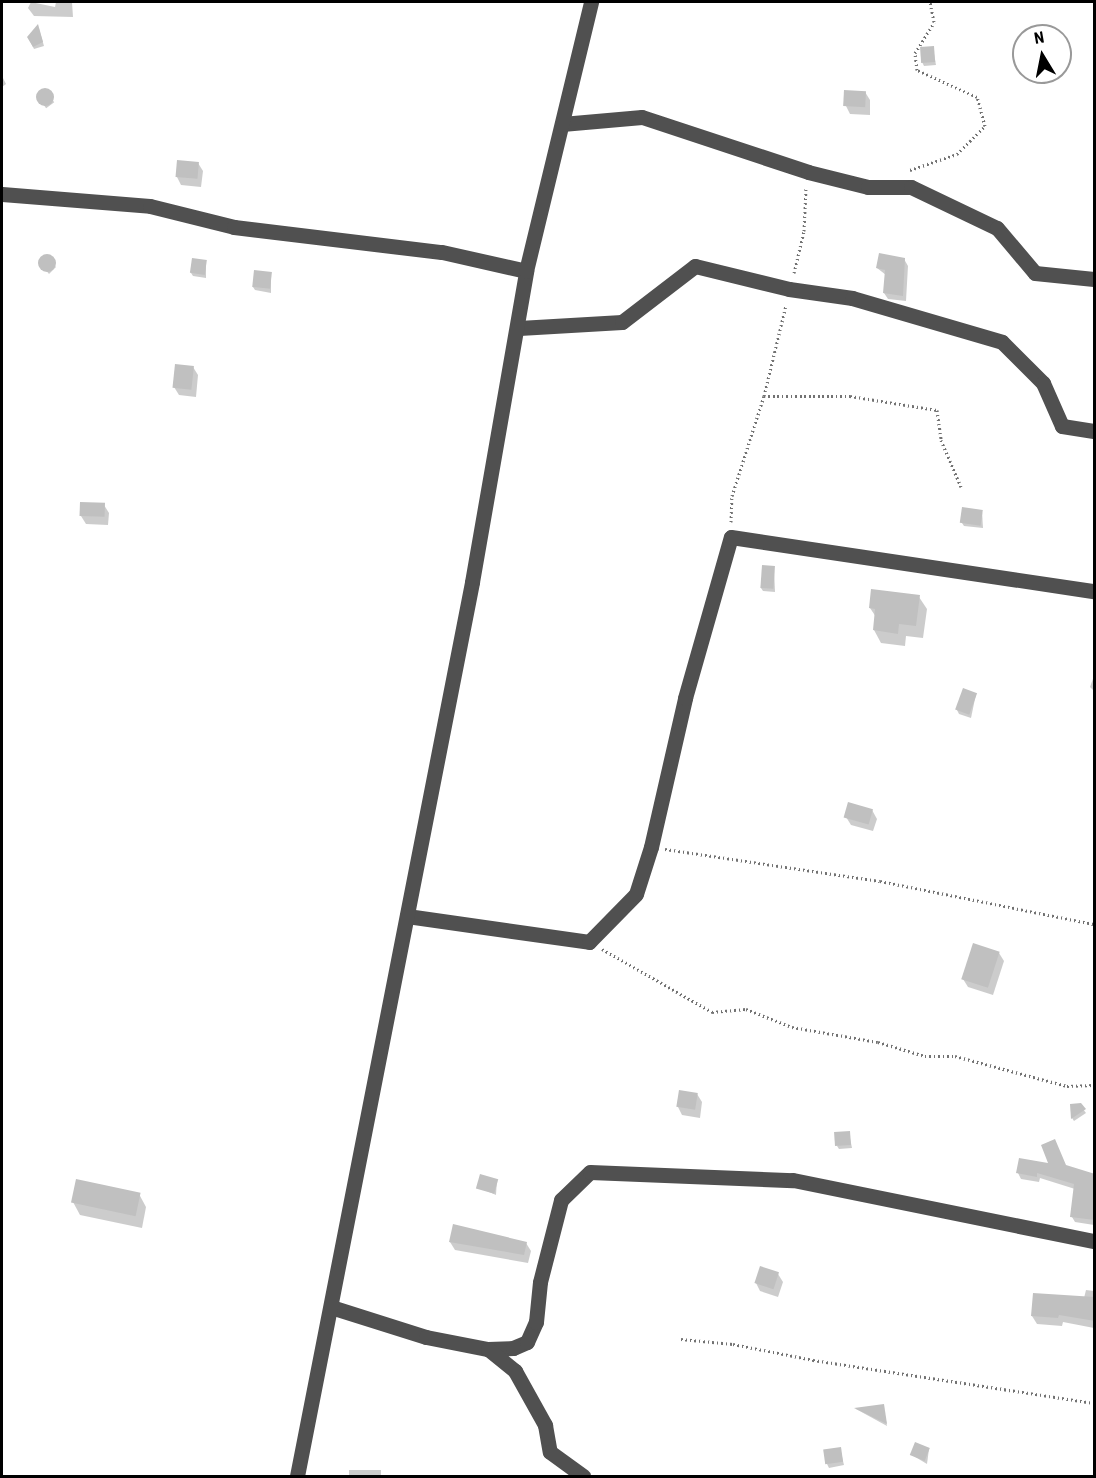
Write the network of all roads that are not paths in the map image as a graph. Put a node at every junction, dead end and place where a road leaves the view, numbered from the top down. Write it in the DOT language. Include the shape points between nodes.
graph roads {
  1 [pos="591,2"];
  2 [pos="562,124"];
  3 [pos="2,194"];
  4 [pos="526,271"];
  5 [pos="1095,279"];
  6 [pos="519,328"];
  7 [pos="1095,431"];
  8 [pos="1095,591"];
  9 [pos="407,916"];
  10 [pos="1095,1241"];
  11 [pos="331,1308"];
  12 [pos="488,1349"];
  13 [pos="297,1476"];
  14 [pos="583,1476"];
  1 -- 2 [label="street"];
  2 -- 4 [label="street"];
  2 -- 5 [label="street" via="642,117 808,172 868,187 910,187 997,228 1035,273"];
  3 -- 4 [label="street" via="150,206 234,227 442,252"];
  4 -- 6 [label="street"];
  6 -- 7 [label="street" via="622,322 695,266 789,289 852,298 1002,342 1043,382 1062,426"];
  6 -- 9 [label="street"];
  8 -- 9 [label="street" via="731,537 685,698 651,847 636,894 589,942"];
  9 -- 11 [label="street"];
  10 -- 12 [label="street" via="793,1180 590,1172 561,1200 540,1282 536,1322 527,1342 513,1348"];
  11 -- 12 [label="street" via="426,1337"];
  11 -- 13 [label="street"];
  12 -- 14 [label="street" via="515,1371 545,1425 550,1452"];
}
